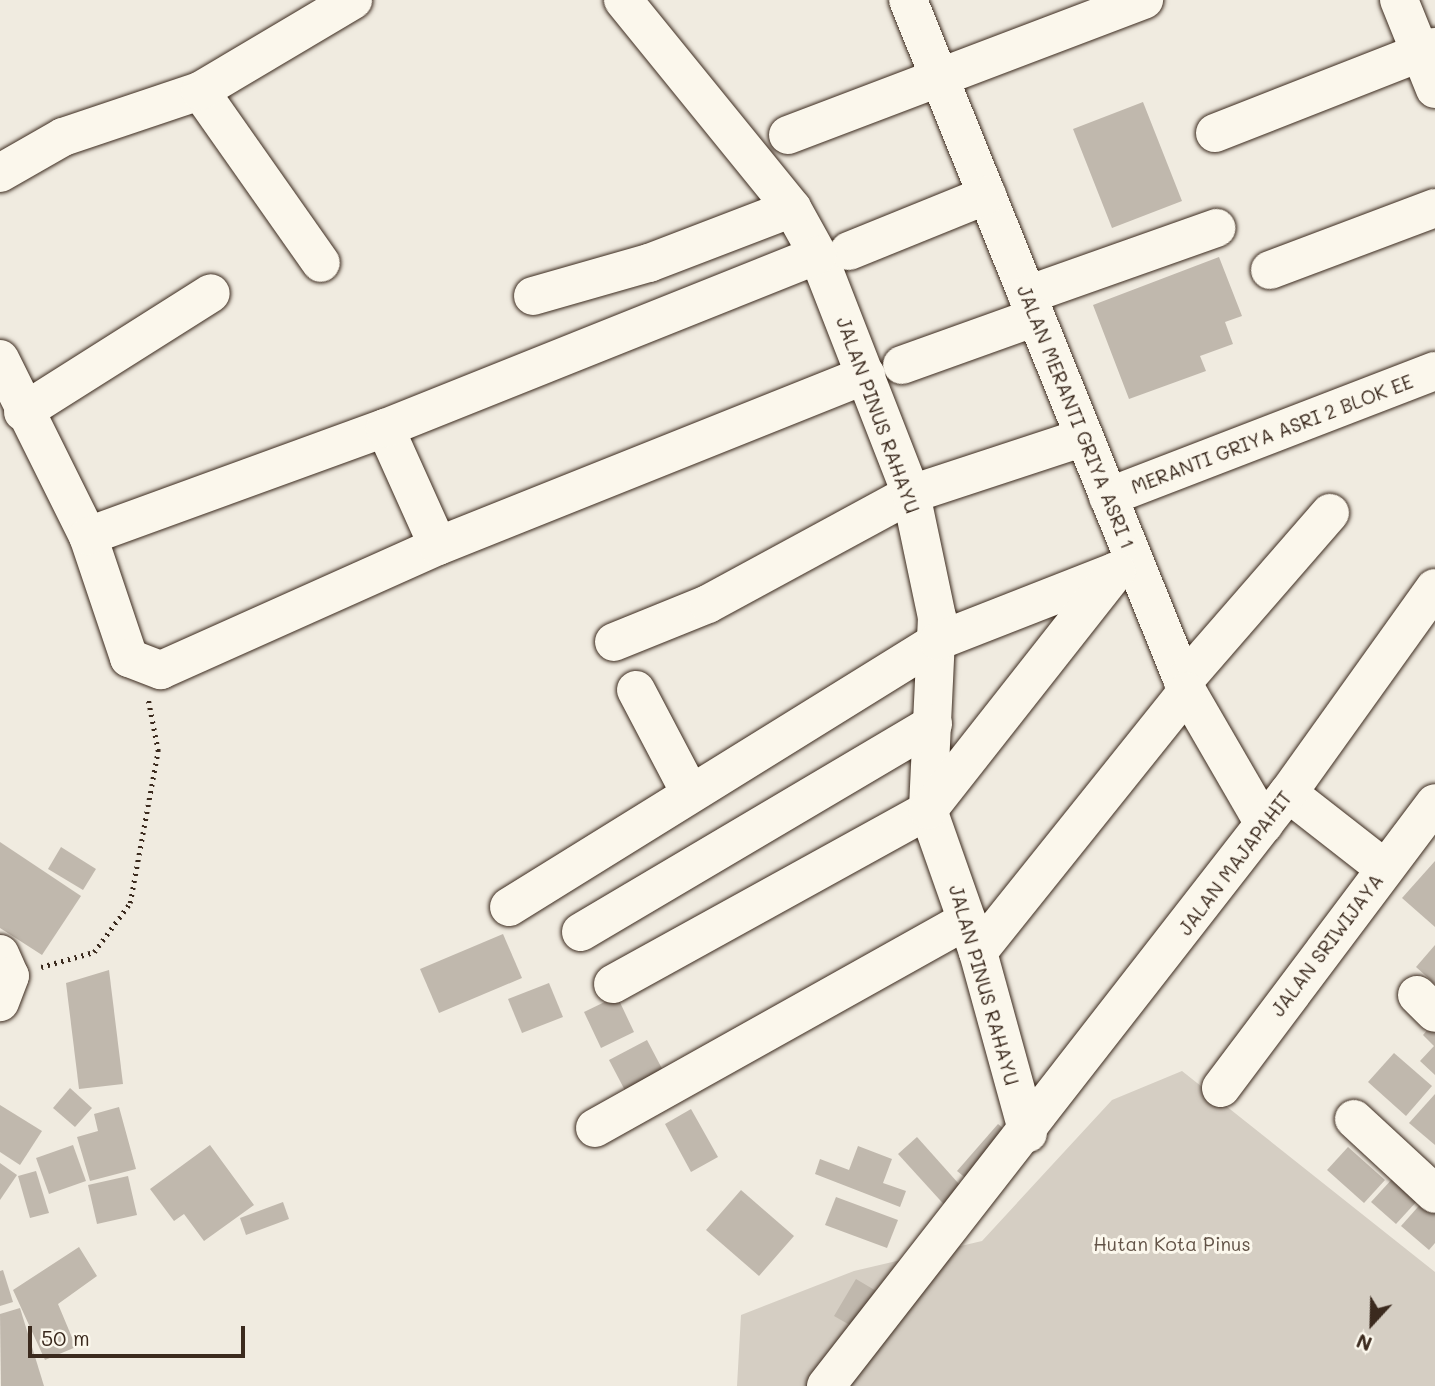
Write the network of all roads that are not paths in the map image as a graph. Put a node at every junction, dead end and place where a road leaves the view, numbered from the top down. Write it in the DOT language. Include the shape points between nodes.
graph roads {
  1 [pos="353,0"];
  2 [pos="623,0"];
  3 [pos="908,0"];
  4 [pos="1144,0"];
  5 [pos="1399,0"];
  6 [pos="1428,49"];
  7 [pos="939,76"];
  8 [pos="1435,89"];
  9 [pos="201,92"];
  10 [pos="1215,133"];
  11 [pos="788,135"];
  12 [pos="3,165"];
  13 [pos="987,195"];
  14 [pos="792,208"];
  15 [pos="1435,208"];
  16 [pos="1216,228"];
  17 [pos="834,253"];
  18 [pos="321,263"];
  19 [pos="1270,270"];
  20 [pos="211,293"];
  21 [pos="533,296"];
  22 [pos="1031,306"];
  23 [pos="0,359"];
  24 [pos="902,365"];
  25 [pos="1435,371"];
  26 [pos="866,375"];
  27 [pos="23,412"];
  28 [pos="385,428"];
  29 [pos="1084,437"];
  30 [pos="911,495"];
  31 [pos="1108,496"];
  32 [pos="1330,513"];
  33 [pos="89,536"];
  34 [pos="438,546"];
  35 [pos="1124,562"];
  36 [pos="1435,588"];
  37 [pos="938,641"];
  38 [pos="614,642"];
  39 [pos="1185,686"];
  40 [pos="636,690"];
  41 [pos="933,724"];
  42 [pos="690,793"];
  43 [pos="1289,793"];
  44 [pos="1435,803"];
  45 [pos="928,810"];
  46 [pos="1264,824"];
  47 [pos="1384,868"];
  48 [pos="509,907"];
  49 [pos="581,932"];
  50 [pos="972,936"];
  51 [pos="613,984"];
  52 [pos="1221,1088"];
  53 [pos="1354,1119"];
  54 [pos="594,1128"];
  55 [pos="1028,1133"];
  56 [pos="1435,1194"];
  57 [pos="826,1386"];
  1 -- 9 [label="street"];
  2 -- 14 [label="street, JALAN PINUS RAHAYU"];
  3 -- 7 [label="street, JALAN MERANTI GRIYA ASRI 1"];
  4 -- 7 [label="street"];
  5 -- 6 [label="street"];
  6 -- 8 [label="street"];
  6 -- 10 [label="street"];
  7 -- 11 [label="street"];
  7 -- 13 [label="street, JALAN MERANTI GRIYA ASRI 1"];
  9 -- 12 [label="street" via="62,137"];
  9 -- 18 [label="street"];
  13 -- 17 [label="street"];
  13 -- 22 [label="street, JALAN MERANTI GRIYA ASRI 1"];
  14 -- 17 [label="street, JALAN PINUS RAHAYU"];
  14 -- 21 [label="street" via="649,262"];
  15 -- 19 [label="street"];
  16 -- 22 [label="street"];
  17 -- 26 [label="street, JALAN PINUS RAHAYU"];
  17 -- 28 [label="street"];
  20 -- 27 [label="street"];
  22 -- 24 [label="street"];
  22 -- 29 [label="street, JALAN MERANTI GRIYA ASRI 1"];
  23 -- 27 [label="street"];
  25 -- 31 [label="street, MERANTI GRIYA ASRI 2 BLOK EE"];
  26 -- 30 [label="street, JALAN PINUS RAHAYU"];
  26 -- 34 [label="street"];
  27 -- 33 [label="street"];
  28 -- 33 [label="street"];
  28 -- 34 [label="street"];
  29 -- 30 [label="street"];
  29 -- 31 [label="street, JALAN MERANTI GRIYA ASRI 1"];
  30 -- 37 [label="street, JALAN PINUS RAHAYU"];
  30 -- 38 [label="street" via="708,604"];
  31 -- 35 [label="street, JALAN MERANTI GRIYA ASRI 1"];
  32 -- 39 [label="street"];
  33 -- 34 [label="street" via="129,658 161,670"];
  35 -- 37 [label="street"];
  35 -- 39 [label="street, JALAN MERANTI GRIYA ASRI 1"];
  35 -- 45 [label="street"];
  36 -- 43 [label="street, JALAN MAJAPAHIT"];
  37 -- 41 [label="street, JALAN PINUS RAHAYU"];
  37 -- 42 [label="street"];
  39 -- 46 [label="street, JALAN MERANTI GRIYA ASRI 1"];
  39 -- 50 [label="street"];
  40 -- 42 [label="street"];
  41 -- 45 [label="street, JALAN PINUS RAHAYU"];
  41 -- 49 [label="street"];
  42 -- 48 [label="street"];
  43 -- 46 [label="street, JALAN MAJAPAHIT"];
  43 -- 47 [label="street"];
  44 -- 47 [label="street, JALAN SRIWIJAYA"];
  45 -- 50 [label="street, JALAN PINUS RAHAYU"];
  45 -- 51 [label="street"];
  46 -- 55 [label="street, JALAN MAJAPAHIT"];
  47 -- 52 [label="street, JALAN SRIWIJAYA"];
  50 -- 54 [label="street"];
  50 -- 55 [label="street, JALAN PINUS RAHAYU"];
  53 -- 56 [label="street"];
  55 -- 57 [label="street, JALAN MAJAPAHIT"];
}
